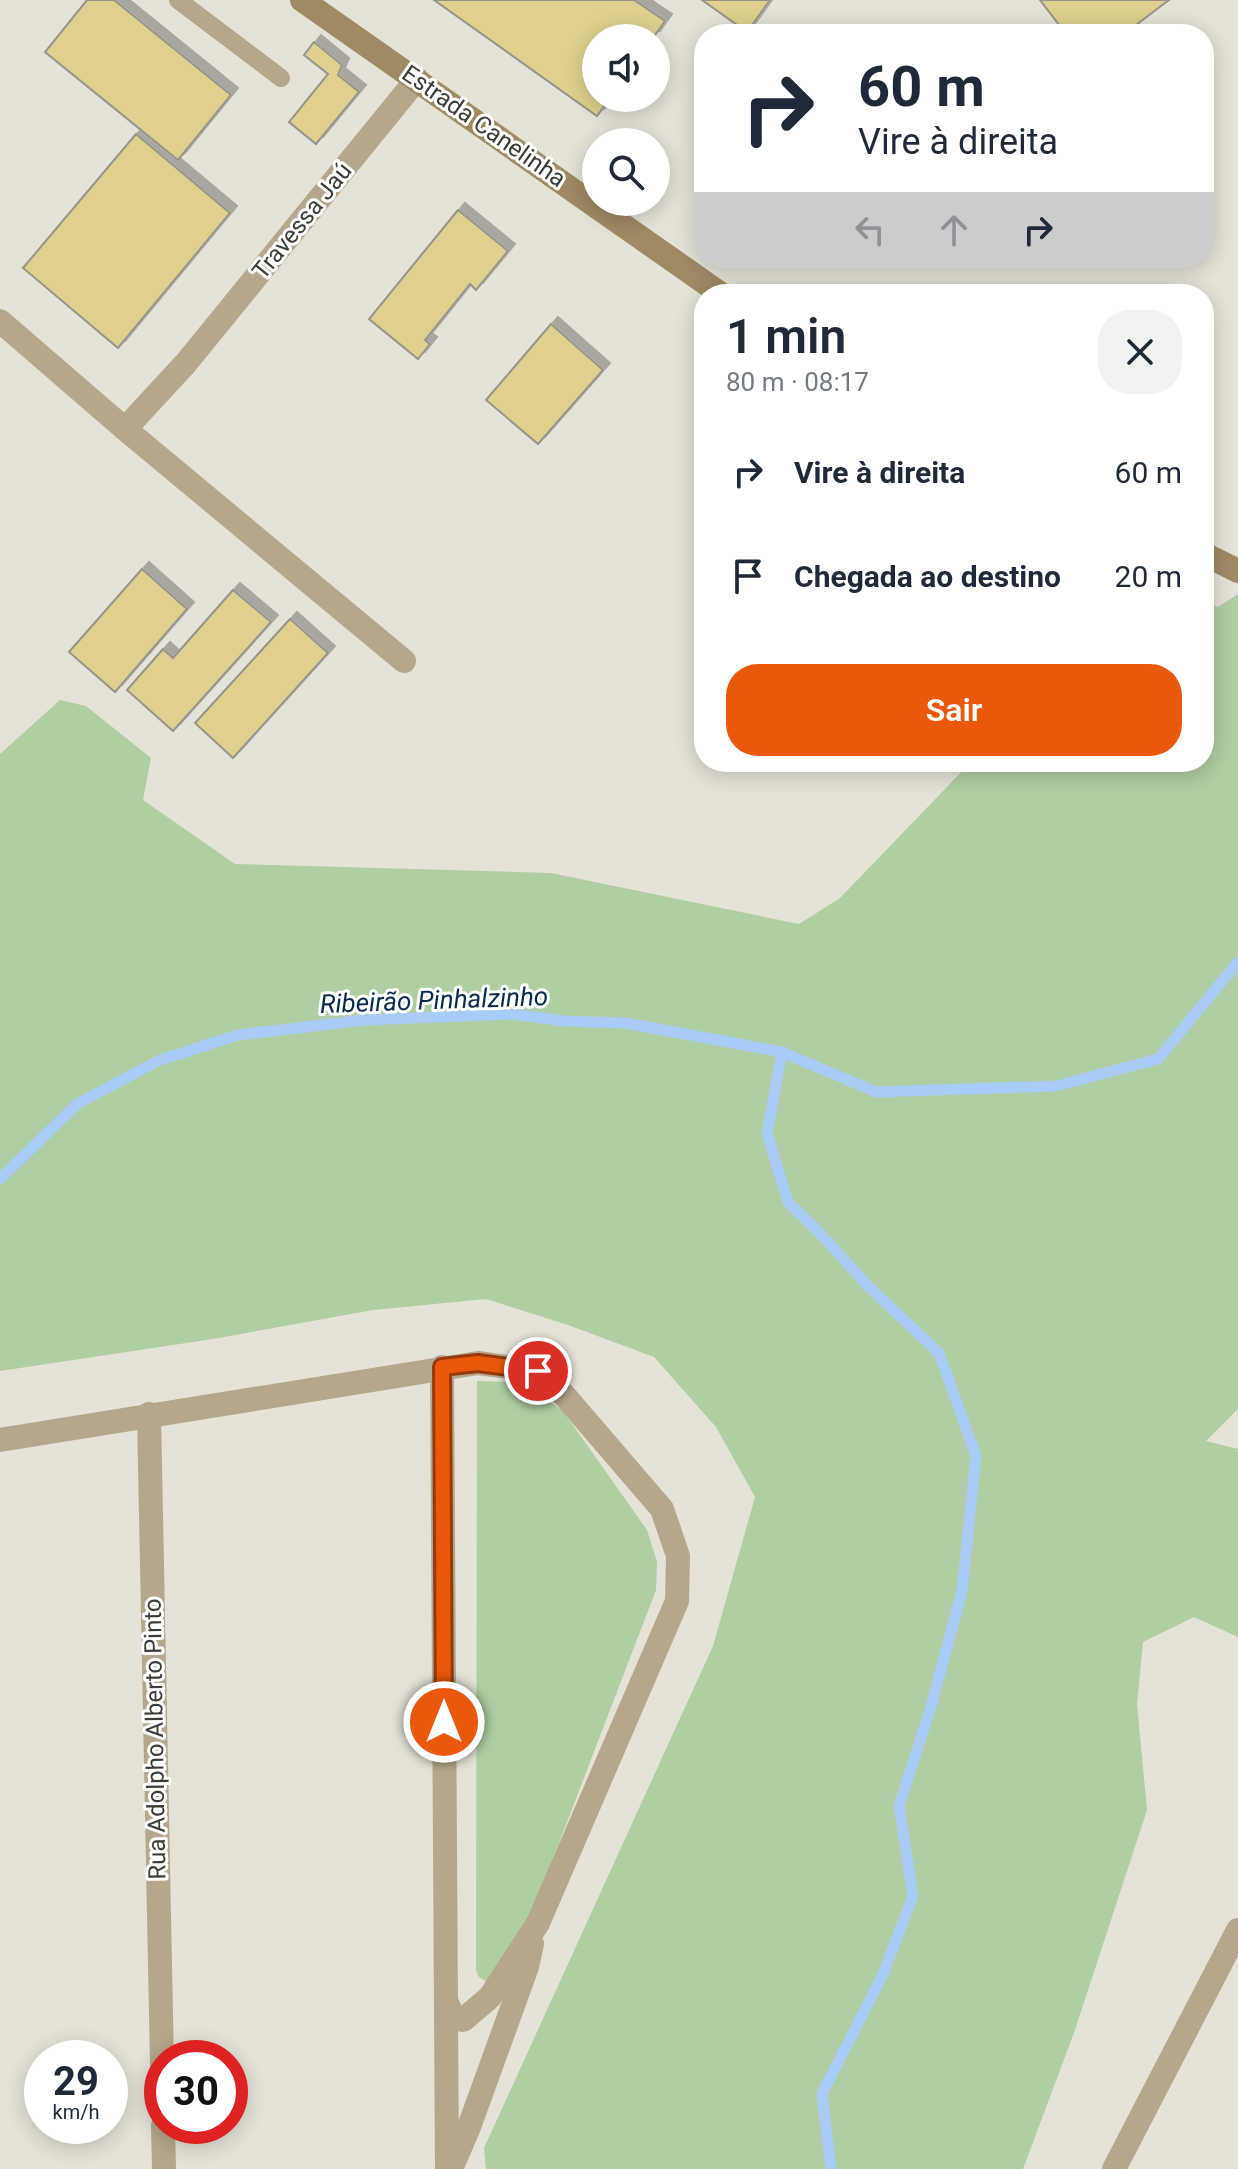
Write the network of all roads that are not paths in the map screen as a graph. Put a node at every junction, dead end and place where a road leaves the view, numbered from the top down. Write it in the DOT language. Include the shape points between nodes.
graph roads {
  1 [pos="178,0"];
  2 [pos="302,0"];
  3 [pos="320,8"];
  4 [pos="281,78"];
  5 [pos="417,79"];
  6 [pos="707,284"];
  7 [pos="0,321"];
  8 [pos="125,429"];
  9 [pos="1214,559"];
  10 [pos="1238,571"];
  11 [pos="404,661"];
  12 [pos="442,1367"];
  13 [pos="149,1414"];
  14 [pos="0,1440"];
  15 [pos="538,1923"];
  16 [pos="1238,1930"];
  17 [pos="1232,1953"];
  18 [pos="446,2000"];
  19 [pos="162,2040"];
  20 [pos="163,2144"];
  21 [pos="164,2169"];
  22 [pos="449,2169"];
  23 [pos="1114,2169"];
  1 -- 4 [label="lane"];
  2 -- 3 [label="street, Estrada Canelinha"];
  3 -- 5 [label="street, Estrada Canelinha"];
  5 -- 6 [label="street, Estrada Canelinha"];
  5 -- 8 [label="street, Travessa Jaú" via="186,363"];
  7 -- 8 [label="street"];
  8 -- 11 [label="street"];
  9 -- 10 [label="street"];
  12 -- 13 [label="street"];
  12 -- 15 [label="street" via="478,1363 538,1371 662,1509 678,1556 677,1601"];
  12 -- 18 [label="street"];
  13 -- 14 [label="street"];
  13 -- 19 [label="street, Rua Adolpho Alberto Pinto"];
  15 -- 18 [label="street" via="480,2007 463,2020 453,2017"];
  15 -- 22 [label="street" via="527,1967"];
  16 -- 17 [label="street"];
  17 -- 23 [label="street"];
  18 -- 22 [label="street"];
  20 -- 21 [label="street"];
}
